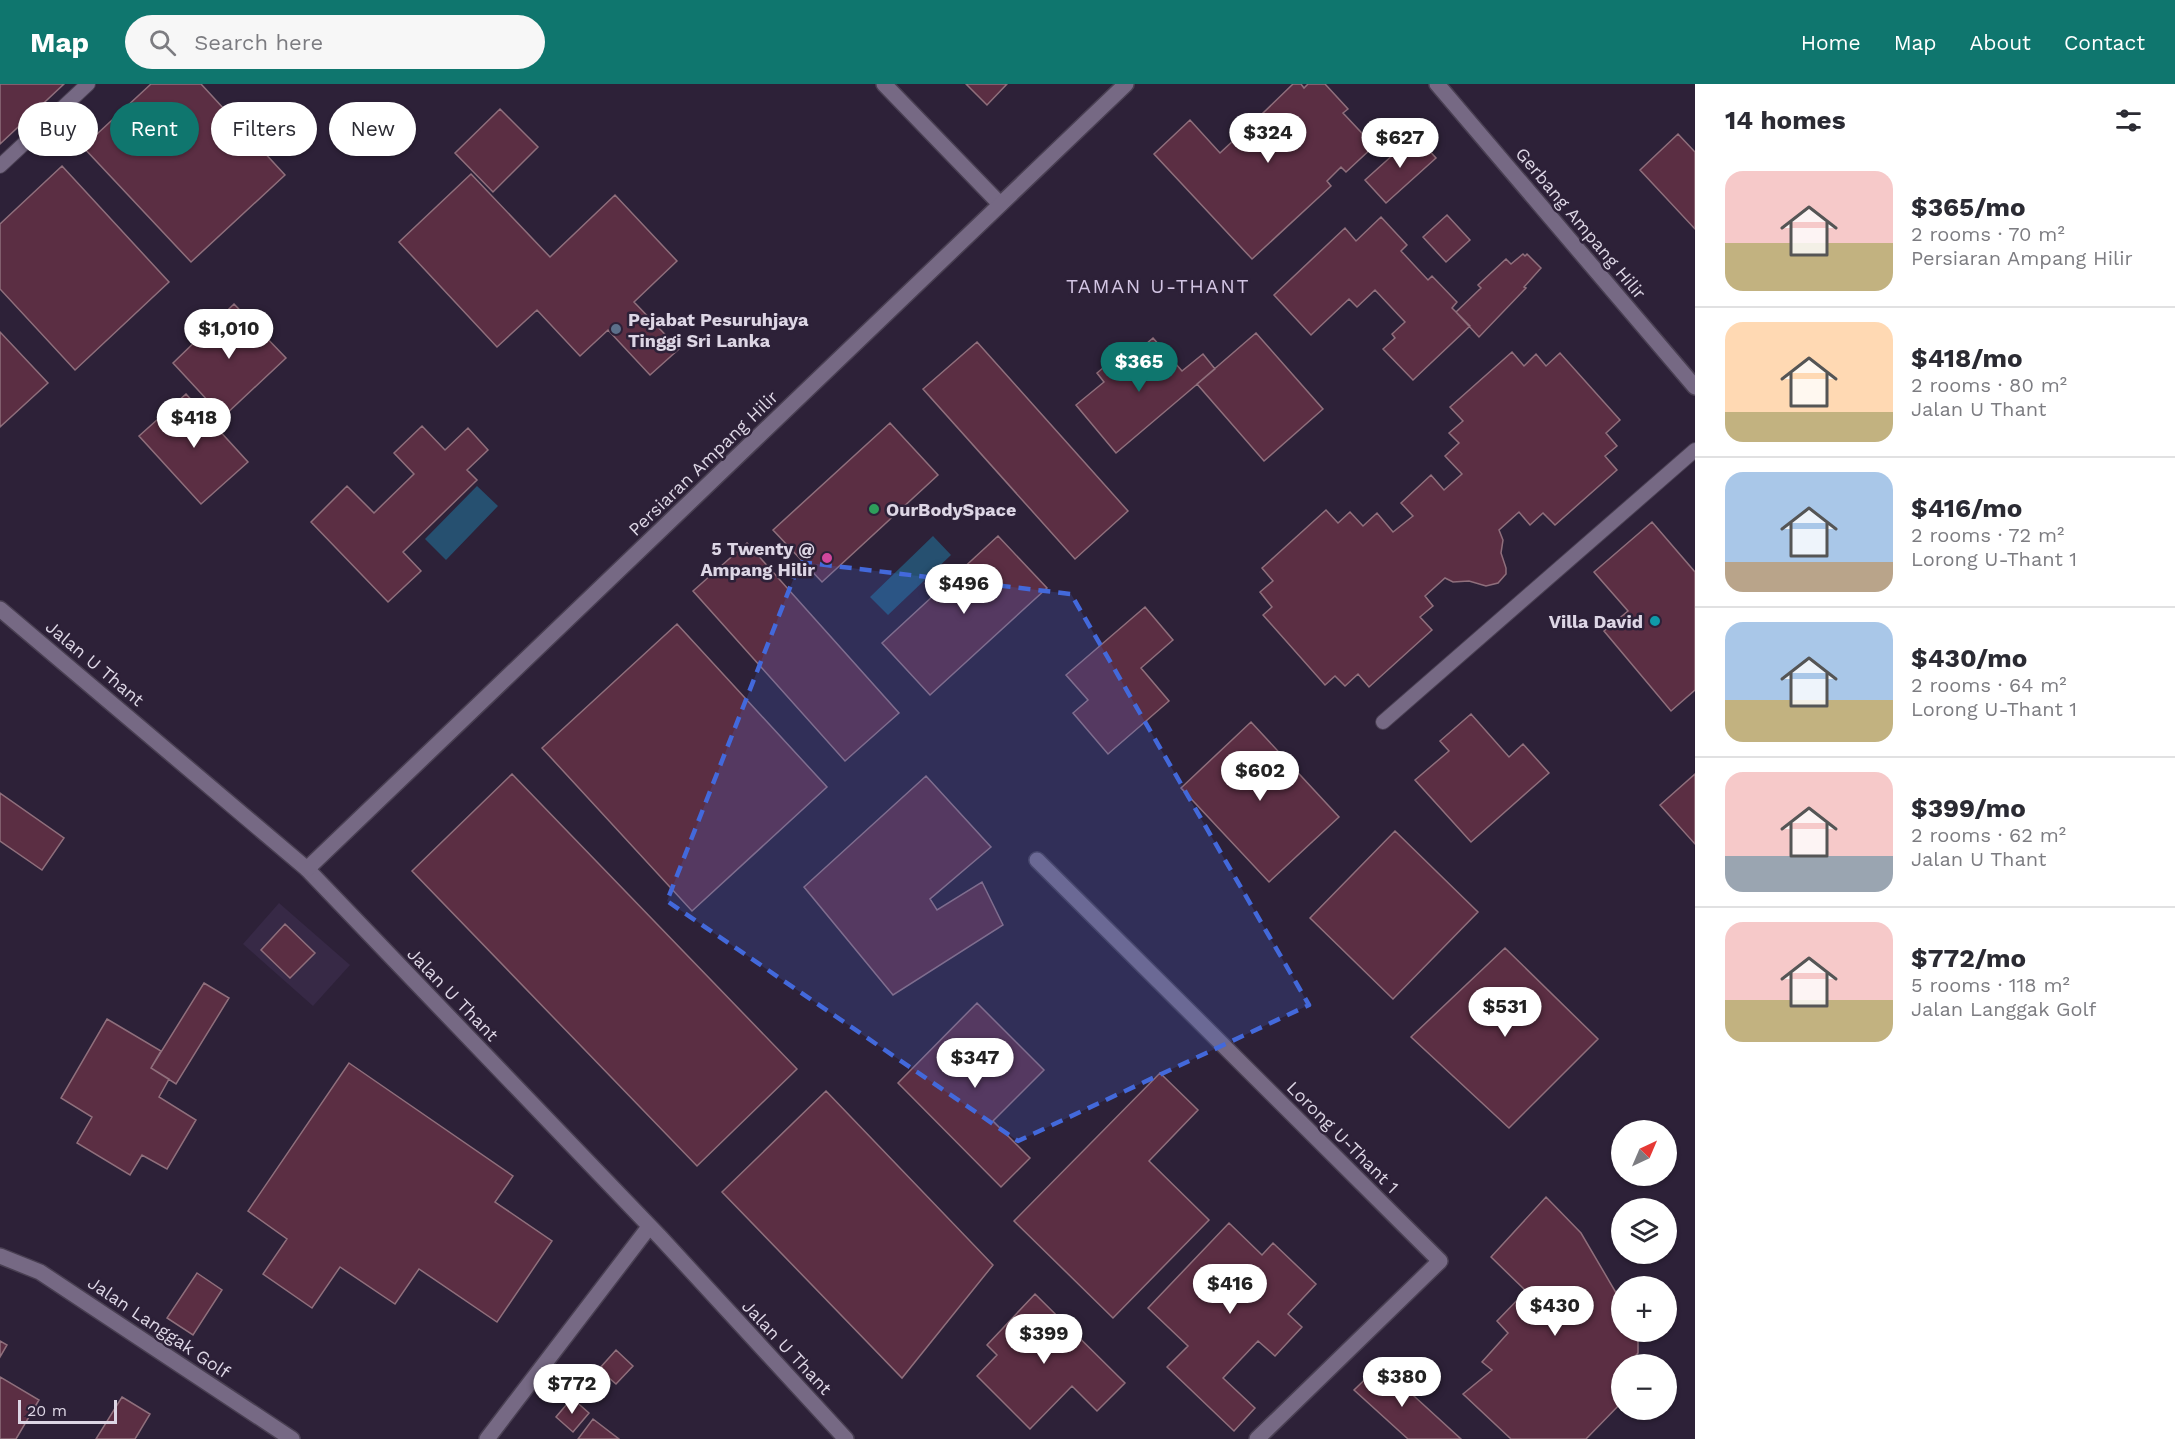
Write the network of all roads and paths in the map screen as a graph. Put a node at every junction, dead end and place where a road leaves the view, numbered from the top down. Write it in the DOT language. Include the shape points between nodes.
graph roads {
  1 [pos="88,84"];
  2 [pos="884,84"];
  3 [pos="1126,84"];
  4 [pos="1437,84"];
  5 [pos="0,165"];
  6 [pos="1000,204"];
  7 [pos="1695,387"];
  8 [pos="1695,450"];
  9 [pos="0,609"];
  10 [pos="1383,722"];
  11 [pos="1037,860"];
  12 [pos="307,869"];
  13 [pos="649,1227"];
  14 [pos="0,1256"];
  15 [pos="292,1439"];
  16 [pos="487,1439"];
  17 [pos="846,1439"];
  18 [pos="1257,1439"];
  1 -- 5 [label="lane"];
  2 -- 6 [label="street"];
  3 -- 6 [label="street, Persiaran Ampang Hilir"];
  4 -- 7 [label="street, Gerbang Ampang Hilir"];
  6 -- 12 [label="street, Persiaran Ampang Hilir"];
  8 -- 10 [label="lane"];
  9 -- 12 [label="street, Jalan U Thant"];
  11 -- 18 [label="street, Lorong U-Thant 1" via="1440,1261"];
  12 -- 13 [label="street, Jalan U Thant"];
  13 -- 16 [label="street"];
  13 -- 17 [label="street, Jalan U Thant"];
  14 -- 15 [label="street, Jalan Langgak Golf" via="40,1272"];
}
